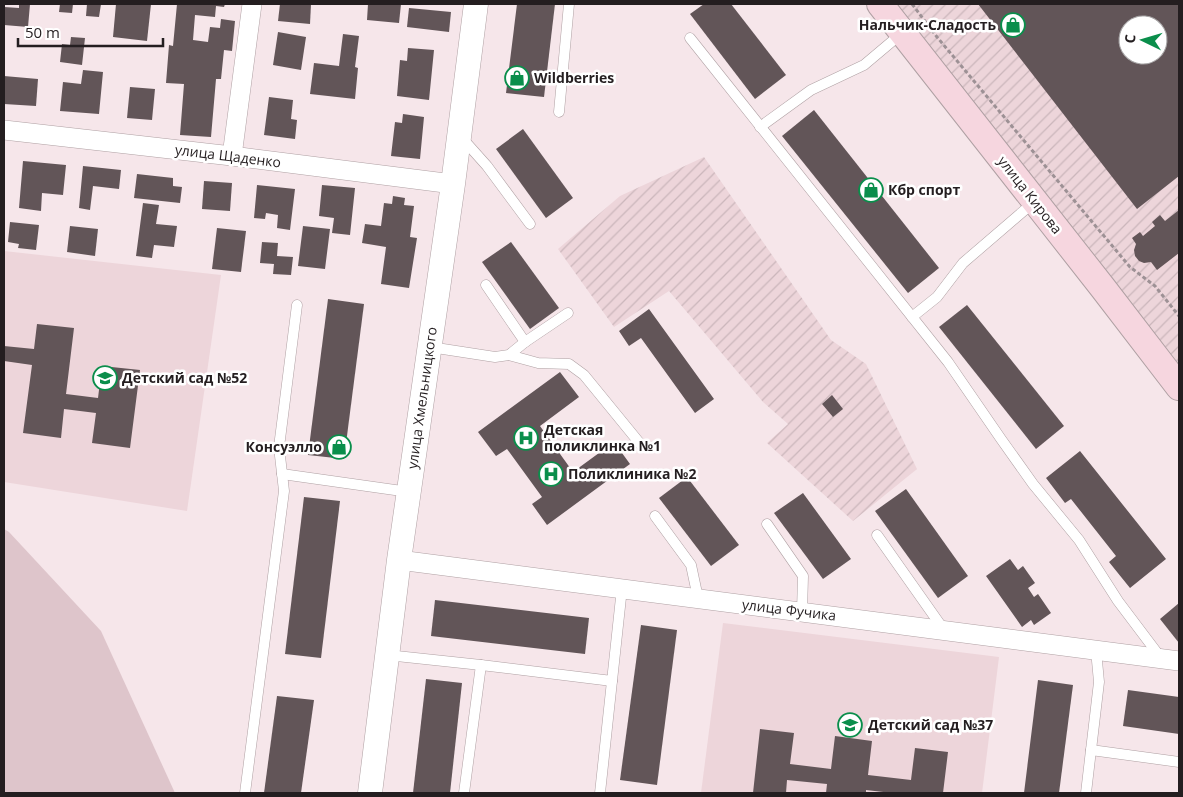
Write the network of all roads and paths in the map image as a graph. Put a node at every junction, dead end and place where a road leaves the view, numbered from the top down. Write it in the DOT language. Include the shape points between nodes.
graph roads {
  1 [pos="252,4"];
  2 [pos="476,4"];
  3 [pos="569,4"];
  4 [pos="880,4"];
  5 [pos="912,4"];
  6 [pos="902,33"];
  7 [pos="690,38"];
  8 [pos="559,112"];
  9 [pos="760,127"];
  10 [pos="4,130"];
  11 [pos="459,135"];
  12 [pos="232,156"];
  13 [pos="453,184"];
  14 [pos="1035,201"];
  15 [pos="530,224"];
  16 [pos="486,285"];
  17 [pos="297,305"];
  18 [pos="568,313"];
  19 [pos="1179,316"];
  20 [pos="912,317"];
  21 [pos="524,342"];
  22 [pos="429,347"];
  23 [pos="509,355"];
  24 [pos="1179,387"];
  25 [pos="642,446"];
  26 [pos="282,474"];
  27 [pos="409,492"];
  28 [pos="655,516"];
  29 [pos="767,524"];
  30 [pos="877,535"];
  31 [pos="399,560"];
  32 [pos="622,588"];
  33 [pos="698,598"];
  34 [pos="802,612"];
  35 [pos="944,630"];
  36 [pos="1096,650"];
  37 [pos="387,655"];
  38 [pos="1170,660"];
  39 [pos="481,665"];
  40 [pos="612,681"];
  41 [pos="1091,750"];
  42 [pos="1179,762"];
  43 [pos="245,793"];
  44 [pos="370,793"];
  45 [pos="464,793"];
  46 [pos="600,793"];
  47 [pos="1086,793"];
  1 -- 12 [label="street"];
  2 -- 11 [label="street, улица Хмельницкого"];
  3 -- 8 [label="lane"];
  4 -- 6 [label="main road, улица Кирова"];
  5 -- 19 [label="path" via="1130,267 1155,286"];
  6 -- 9 [label="lane" via="864,65 811,90"];
  6 -- 14 [label="main road, улица Кирова"];
  7 -- 9 [label="lane"];
  9 -- 20 [label="lane"];
  10 -- 12 [label="street, улица Щаденко"];
  11 -- 13 [label="street, улица Хмельницкого"];
  11 -- 15 [label="lane" via="487,166"];
  12 -- 13 [label="street, улица Щаденко"];
  13 -- 22 [label="street, улица Хмельницкого"];
  14 -- 20 [label="lane" via="963,263 937,297"];
  14 -- 24 [label="main road, улица Кирова"];
  16 -- 21 [label="lane"];
  17 -- 26 [label="lane" via="279,447"];
  18 -- 21 [label="lane"];
  20 -- 38 [label="lane" via="948,362 1033,484 1079,540 1118,601"];
  21 -- 23 [label="lane"];
  22 -- 23 [label="lane" via="495,357"];
  22 -- 27 [label="street, улица Хмельницкого"];
  23 -- 25 [label="lane" via="538,363 569,364 584,375"];
  26 -- 27 [label="lane"];
  26 -- 43 [label="lane" via="284,491"];
  27 -- 31 [label="street, улица Хмельницкого"];
  28 -- 33 [label="lane" via="691,564"];
  29 -- 34 [label="lane" via="803,576"];
  30 -- 35 [label="lane"];
  31 -- 32 [label="street, улица Фучика"];
  31 -- 37 [label="street, улица Хмельницкого"];
  32 -- 33 [label="street, улица Фучика"];
  32 -- 40 [label="lane"];
  33 -- 34 [label="street, улица Фучика"];
  34 -- 35 [label="street, улица Фучика"];
  35 -- 36 [label="street, улица Фучика"];
  36 -- 38 [label="street, улица Фучика"];
  36 -- 41 [label="lane" via="1099,682"];
  37 -- 39 [label="lane"];
  37 -- 44 [label="street, улица Хмельницкого"];
  39 -- 40 [label="lane"];
  39 -- 45 [label="lane"];
  40 -- 46 [label="lane"];
  41 -- 42 [label="lane"];
  41 -- 47 [label="lane"];
}
